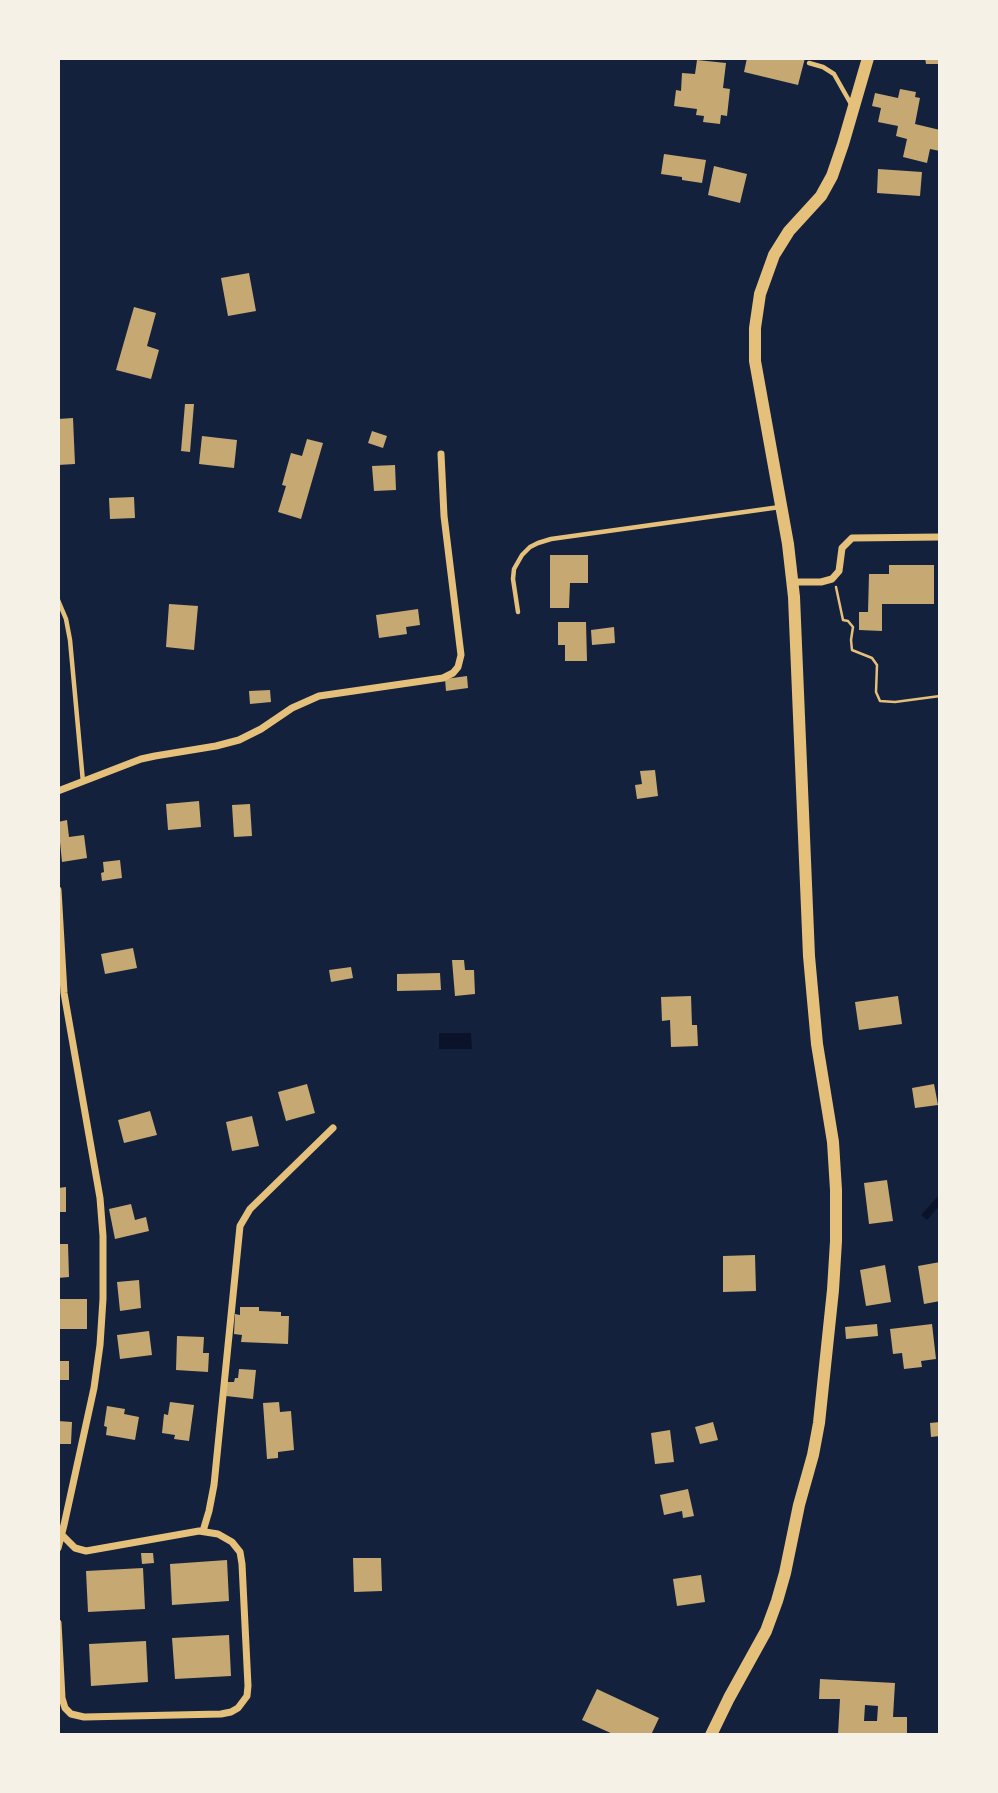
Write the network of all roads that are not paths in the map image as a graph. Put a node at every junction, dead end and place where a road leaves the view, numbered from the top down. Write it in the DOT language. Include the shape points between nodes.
graph roads {
  1 [pos="867,58"];
  2 [pos="809,63"];
  3 [pos="853,108"];
  4 [pos="441,454"];
  5 [pos="781,507"];
  6 [pos="940,537"];
  7 [pos="793,582"];
  8 [pos="58,600"];
  9 [pos="518,612"];
  10 [pos="83,783"];
  11 [pos="58,792"];
  12 [pos="58,890"];
  13 [pos="333,1128"];
  14 [pos="203,1531"];
  15 [pos="62,1535"];
  16 [pos="58,1548"];
  17 [pos="58,1623"];
  18 [pos="711,1735"];
  1 -- 3 [label="main road"];
  2 -- 3 [label="lane" via="834,75"];
  3 -- 5 [label="main road" via="832,177 779,245 757,311 755,361"];
  4 -- 10 [label="street" via="461,654 451,676 312,699 239,740 147,758"];
  5 -- 7 [label="main road"];
  5 -- 9 [label="lane" via="534,544 514,569"];
  6 -- 7 [label="street" via="852,538 842,548 834,577"];
  7 -- 18 [label="main road" via="810,981 835,1169 833,1290 820,1423 783,1583 766,1631"];
  8 -- 10 [label="lane" via="70,640"];
  10 -- 11 [label="street"];
  12 -- 15 [label="street" via="64,993 98,1181 103,1236 99,1359"];
  13 -- 14 [label="street" via="250,1209 240,1226 214,1485"];
  14 -- 15 [label="street" via="86,1551 75,1548"];
  14 -- 17 [label="street" via="229,1539 242,1559 248,1686 238,1708 222,1714 71,1714 62,1699"];
  15 -- 16 [label="street"];
}
